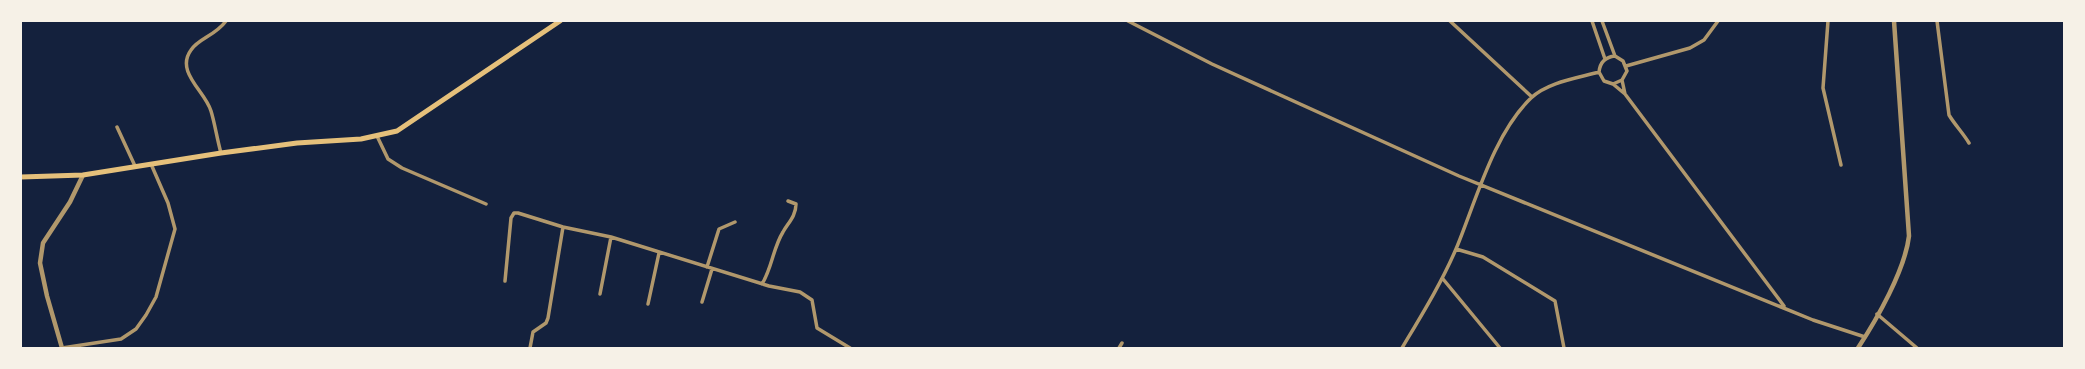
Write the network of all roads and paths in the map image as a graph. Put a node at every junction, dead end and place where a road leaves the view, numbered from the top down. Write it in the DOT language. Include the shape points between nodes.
graph roads {
  1 [pos="226,21"];
  2 [pos="560,21"];
  3 [pos="1128,21"];
  4 [pos="1450,21"];
  5 [pos="1592,21"];
  6 [pos="1602,21"];
  7 [pos="1718,21"];
  8 [pos="1828,21"];
  9 [pos="1894,21"];
  10 [pos="1937,21"];
  11 [pos="1615,56"];
  12 [pos="1605,59"];
  13 [pos="1626,66"];
  14 [pos="1599,72"];
  15 [pos="1622,80"];
  16 [pos="1613,84"];
  17 [pos="1625,94"];
  18 [pos="1532,97"];
  19 [pos="117,127"];
  20 [pos="377,136"];
  21 [pos="1969,144"];
  22 [pos="221,153"];
  23 [pos="152,164"];
  24 [pos="1841,165"];
  25 [pos="135,166"];
  26 [pos="83,175"];
  27 [pos="21,177"];
  28 [pos="1480,184"];
  29 [pos="788,201"];
  30 [pos="486,204"];
  31 [pos="735,222"];
  32 [pos="563,227"];
  33 [pos="611,237"];
  34 [pos="1456,248"];
  35 [pos="659,253"];
  36 [pos="707,267"];
  37 [pos="712,269"];
  38 [pos="1443,279"];
  39 [pos="505,281"];
  40 [pos="762,284"];
  41 [pos="600,294"];
  42 [pos="702,302"];
  43 [pos="648,304"];
  44 [pos="1785,307"];
  45 [pos="1877,314"];
  46 [pos="1865,337"];
  47 [pos="1122,343"];
  48 [pos="62,348"];
  49 [pos="530,348"];
  50 [pos="850,348"];
  51 [pos="1119,348"];
  52 [pos="1402,348"];
  53 [pos="1500,348"];
  54 [pos="1564,348"];
  55 [pos="1858,348"];
  56 [pos="1917,348"];
  1 -- 22 [label="street" via="219,30 196,44 189,52 187,66 189,76 205,98 210,110"];
  2 -- 20 [label="main road" via="397,131"];
  3 -- 28 [label="street" via="1212,64"];
  4 -- 18 [label="street"];
  5 -- 12 [label="street"];
  6 -- 11 [label="street"];
  7 -- 13 [label="street" via="1704,40 1690,48"];
  8 -- 24 [label="street" via="1823,88"];
  9 -- 45 [label="street" via="1910,236 1902,263"];
  10 -- 21 [label="street" via="1949,115"];
  11 -- 12 [label="street"];
  11 -- 13 [label="street" via="1624,61"];
  12 -- 14 [label="street" via="1601,62"];
  13 -- 15 [label="street" via="1627,71"];
  14 -- 16 [label="street" via="1604,81"];
  14 -- 18 [label="street" via="1554,85"];
  15 -- 16 [label="street"];
  15 -- 17 [label="street"];
  16 -- 17 [label="street"];
  17 -- 44 [label="street"];
  18 -- 28 [label="street" via="1508,128"];
  19 -- 25 [label="street"];
  20 -- 22 [label="main road" via="361,140 297,143"];
  20 -- 30 [label="street" via="388,159 402,168"];
  22 -- 23 [label="main road"];
  23 -- 25 [label="main road"];
  23 -- 48 [label="street" via="168,202 175,229 156,297 136,328 121,339"];
  25 -- 26 [label="main road"];
  26 -- 27 [label="main road"];
  26 -- 48 [label="street" via="70,202 43,243 40,263"];
  28 -- 34 [label="street"];
  28 -- 44 [label="street"];
  29 -- 40 [label="street" via="796,204 793,218 782,232 768,274"];
  31 -- 36 [label="street" via="719,229"];
  32 -- 33 [label="street"];
  32 -- 39 [label="street" via="514,213 511,218"];
  32 -- 49 [label="street" via="548,318 546,323 533,332"];
  33 -- 35 [label="street"];
  33 -- 41 [label="street"];
  34 -- 38 [label="street"];
  34 -- 54 [label="street" via="1483,257 1554,301"];
  35 -- 36 [label="street"];
  35 -- 43 [label="street"];
  36 -- 37 [label="street"];
  37 -- 40 [label="street"];
  37 -- 42 [label="street"];
  38 -- 52 [label="street"];
  38 -- 53 [label="street"];
  40 -- 50 [label="street" via="807,295 812,300 817,328"];
  44 -- 46 [label="street" via="1813,320"];
  45 -- 46 [label="street"];
  45 -- 56 [label="street"];
  46 -- 55 [label="street"];
  47 -- 51 [label="street"];
}
